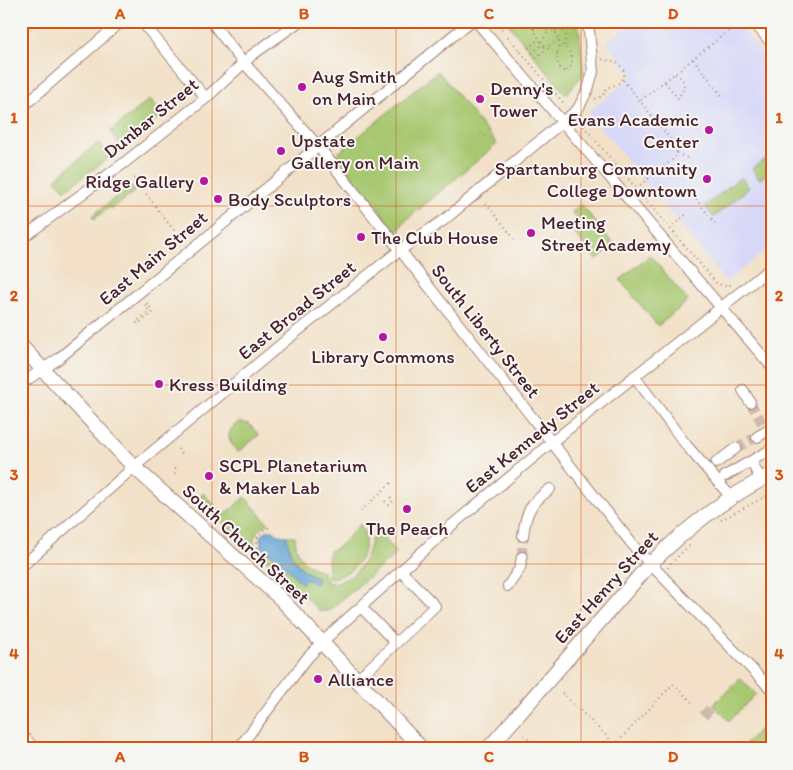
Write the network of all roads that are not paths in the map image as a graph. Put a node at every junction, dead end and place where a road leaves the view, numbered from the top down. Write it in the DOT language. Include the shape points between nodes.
graph roads {
  1 [pos="122,21"];
  2 [pos="141,21"];
  3 [pos="211,21"];
  4 [pos="300,21"];
  5 [pos="471,21"];
  6 [pos="476,21"];
  7 [pos="588,21"];
  8 [pos="753,21"];
  9 [pos="770,49"];
  10 [pos="244,62"];
  11 [pos="206,98"];
  12 [pos="21,108"];
  13 [pos="562,122"];
  14 [pos="318,146"];
  15 [pos="21,239"];
  16 [pos="400,250"];
  17 [pos="772,267"];
  18 [pos="719,307"];
  19 [pos="21,346"];
  20 [pos="772,367"];
  21 [pos="43,370"];
  22 [pos="634,376"];
  23 [pos="21,384"];
  24 [pos="743,390"];
  25 [pos="750,402"];
  26 [pos="762,423"];
  27 [pos="772,428"];
  28 [pos="757,437"];
  29 [pos="552,442"];
  30 [pos="736,448"];
  31 [pos="772,449"];
  32 [pos="751,460"];
  33 [pos="716,463"];
  34 [pos="134,468"];
  35 [pos="724,476"];
  36 [pos="766,477"];
  37 [pos="550,489"];
  38 [pos="731,497"];
  39 [pos="523,536"];
  40 [pos="522,557"];
  41 [pos="650,564"];
  42 [pos="21,567"];
  43 [pos="401,571"];
  44 [pos="508,586"];
  45 [pos="361,607"];
  46 [pos="322,641"];
  47 [pos="396,643"];
  48 [pos="358,679"];
  49 [pos="772,690"];
  50 [pos="21,734"];
  51 [pos="35,749"];
  52 [pos="238,749"];
  53 [pos="422,749"];
  54 [pos="488,749"];
  1 -- 12 [label="street"];
  2 -- 11 [label="street"];
  3 -- 10 [label="street, South Liberty Street"];
  4 -- 10 [label="street, Dunbar Street"];
  5 -- 14 [label="street, East Main Street"];
  6 -- 13 [label="street"];
  7 -- 13 [label="street, East Broad Street" via="593,57 592,80 578,109"];
  8 -- 9 [label="street"];
  10 -- 11 [label="street, Dunbar Street"];
  10 -- 14 [label="street, South Liberty Street"];
  11 -- 15 [label="street, Dunbar Street"];
  13 -- 16 [label="street, East Broad Street" via="444,220"];
  13 -- 18 [label="street"];
  14 -- 16 [label="street, South Liberty Street"];
  14 -- 21 [label="street, East Main Street"];
  16 -- 29 [label="street, South Liberty Street"];
  16 -- 34 [label="street, East Broad Street" via="285,341"];
  17 -- 18 [label="street, East Kennedy Street"];
  18 -- 20 [label="street"];
  18 -- 22 [label="street, East Kennedy Street"];
  19 -- 21 [label="main road, South Church Street"];
  21 -- 23 [label="street, East Main Street"];
  21 -- 34 [label="main road, South Church Street"];
  22 -- 29 [label="street, East Kennedy Street"];
  22 -- 38 [label="street" via="686,446"];
  24 -- 25 [label="street"];
  26 -- 27 [label="street"];
  27 -- 28 [label="street"];
  29 -- 41 [label="street, South Liberty Street"];
  29 -- 43 [label="street, East Kennedy Street"];
  30 -- 33 [label="street"];
  31 -- 32 [label="street"];
  32 -- 35 [label="street"];
  32 -- 36 [label="street"];
  34 -- 42 [label="street, East Broad Street"];
  34 -- 46 [label="main road, South Church Street" via="273,592"];
  36 -- 38 [label="main road, East Henry Street"];
  37 -- 39 [label="street" via="534,500 526,516"];
  38 -- 41 [label="main road, East Henry Street" via="692,524"];
  40 -- 44 [label="street" via="520,568"];
  41 -- 49 [label="street, South Liberty Street"];
  41 -- 54 [label="main road, East Henry Street"];
  43 -- 45 [label="street, East Kennedy Street"];
  43 -- 47 [label="street" via="435,606"];
  45 -- 46 [label="street, East Kennedy Street"];
  45 -- 47 [label="street"];
  46 -- 48 [label="main road, South Church Street"];
  46 -- 52 [label="street, East Kennedy Street"];
  47 -- 48 [label="street"];
  48 -- 53 [label="main road, South Church Street"];
  50 -- 51 [label="street"];
}
